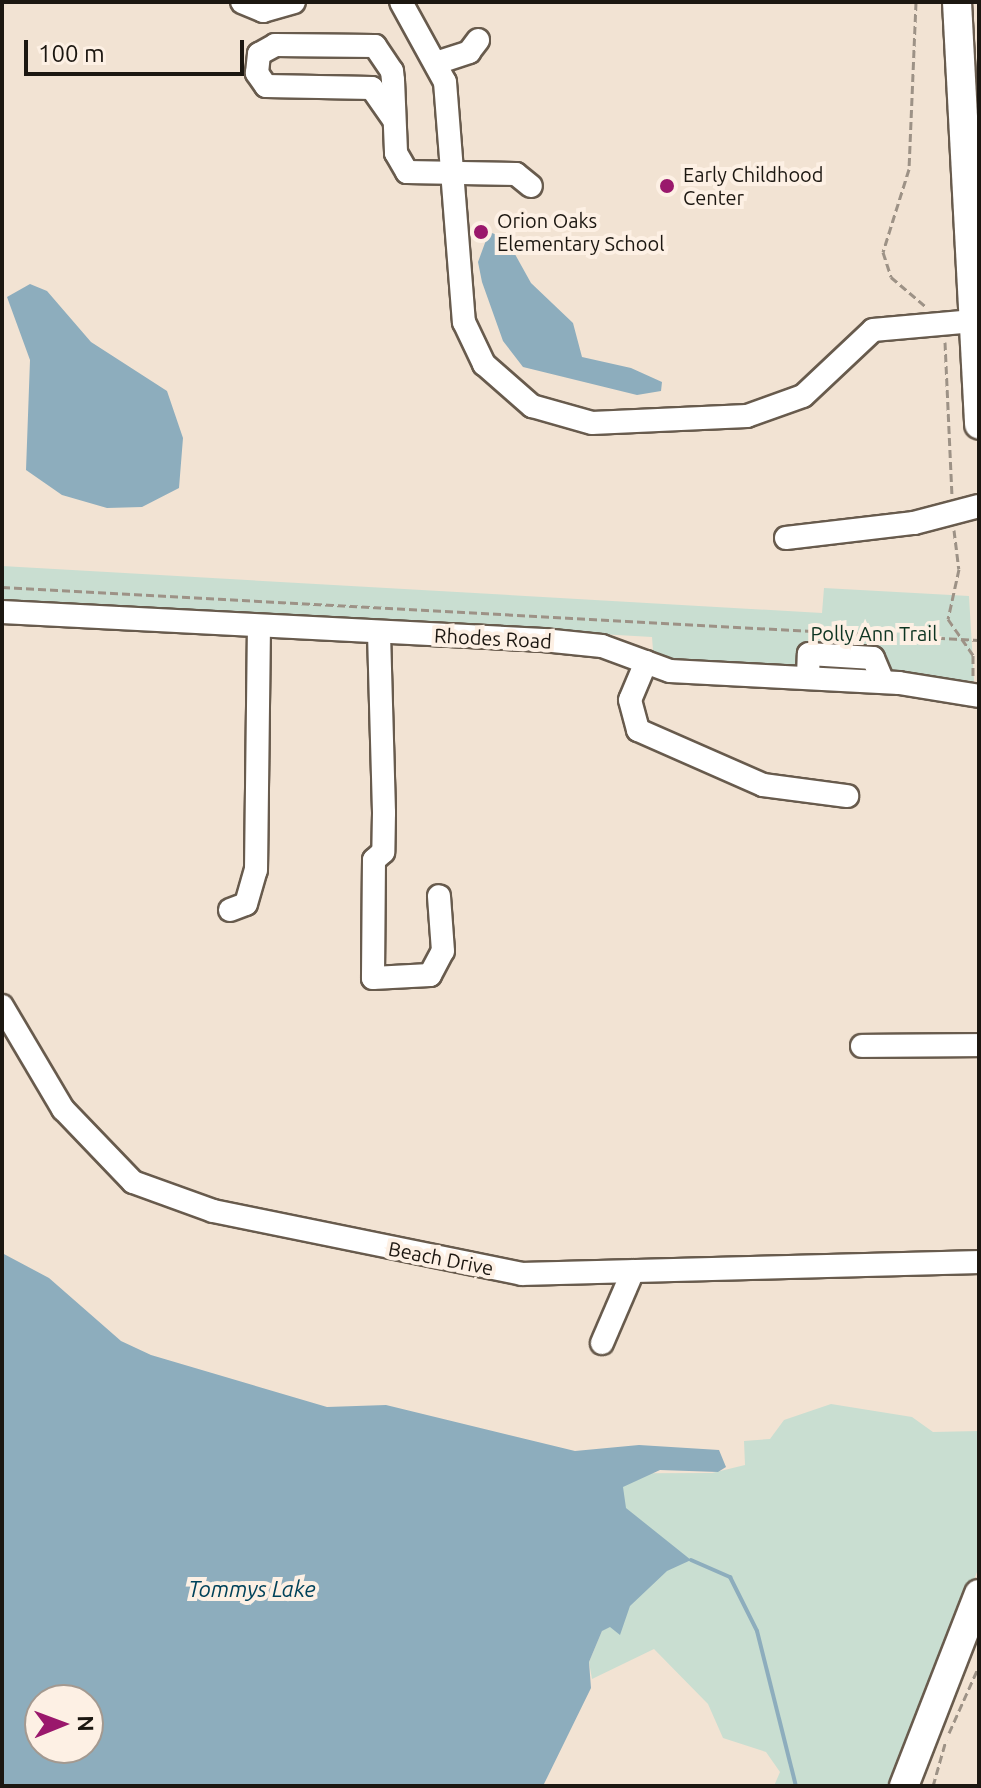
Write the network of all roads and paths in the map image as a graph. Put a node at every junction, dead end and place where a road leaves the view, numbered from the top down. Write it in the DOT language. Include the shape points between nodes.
graph roads {
  1 [pos="242,2"];
  2 [pos="294,2"];
  3 [pos="401,2"];
  4 [pos="916,2"];
  5 [pos="964,8"];
  6 [pos="478,40"];
  7 [pos="439,62"];
  8 [pos="394,120"];
  9 [pos="455,176"];
  10 [pos="531,186"];
  11 [pos="974,321"];
  12 [pos="943,322"];
  13 [pos="979,406"];
  14 [pos="979,424"];
  15 [pos="979,506"];
  16 [pos="952,511"];
  17 [pos="786,538"];
  18 [pos="2,587"];
  19 [pos="2,612"];
  20 [pos="259,626"];
  21 [pos="379,633"];
  22 [pos="960,640"];
  23 [pos="979,640"];
  24 [pos="646,662"];
  25 [pos="976,696"];
  26 [pos="847,796"];
  27 [pos="439,896"];
  28 [pos="230,910"];
  29 [pos="2,1006"];
  30 [pos="979,1045"];
  31 [pos="862,1046"];
  32 [pos="979,1262"];
  33 [pos="633,1271"];
  34 [pos="602,1343"];
  35 [pos="979,1594"];
  36 [pos="979,1666"];
  37 [pos="904,1786"];
  38 [pos="933,1786"];
  1 -- 2 [label="street" via="263,11"];
  3 -- 7 [label="street"];
  4 -- 12 [label="path" via="909,169 883,252 891,277 925,306 942,309"];
  5 -- 11 [label="main road"];
  6 -- 7 [label="street" via="469,52"];
  7 -- 9 [label="street"];
  8 -- 8 [label="street" via="392,71 375,46 275,45 259,54 257,73 266,86 372,88"];
  8 -- 9 [label="street" via="404,170 420,178"];
  9 -- 10 [label="street" via="516,174"];
  9 -- 12 [label="street" via="468,332 502,383 557,417 592,423 759,413 803,396 867,333"];
  11 -- 12 [label="street"];
  11 -- 13 [label="main road"];
  12 -- 16 [label="path"];
  13 -- 14 [label="main road"];
  15 -- 16 [label="street"];
  16 -- 17 [label="street" via="914,523"];
  16 -- 22 [label="path" via="959,569 948,619"];
  18 -- 22 [label="path"];
  19 -- 20 [label="street, Rhodes Road"];
  20 -- 21 [label="street, Rhodes Road"];
  20 -- 28 [label="street" via="256,870 246,904"];
  21 -- 24 [label="street, Rhodes Road" via="602,646"];
  21 -- 27 [label="street" via="384,813 383,852 374,860 373,978 430,975 443,951"];
  22 -- 23 [label="path"];
  22 -- 25 [label="path" via="973,655"];
  24 -- 25 [label="street, Rhodes Road" via="670,671 883,682"];
  24 -- 26 [label="street" via="630,700 638,730 763,785"];
  29 -- 33 [label="street, Beach Drive" via="63,1109 133,1182 165,1196 522,1274"];
  30 -- 31 [label="street"];
  32 -- 33 [label="street, Beach Drive"];
  33 -- 34 [label="street"];
  35 -- 37 [label="main road"];
  36 -- 38 [label="path"];
}
